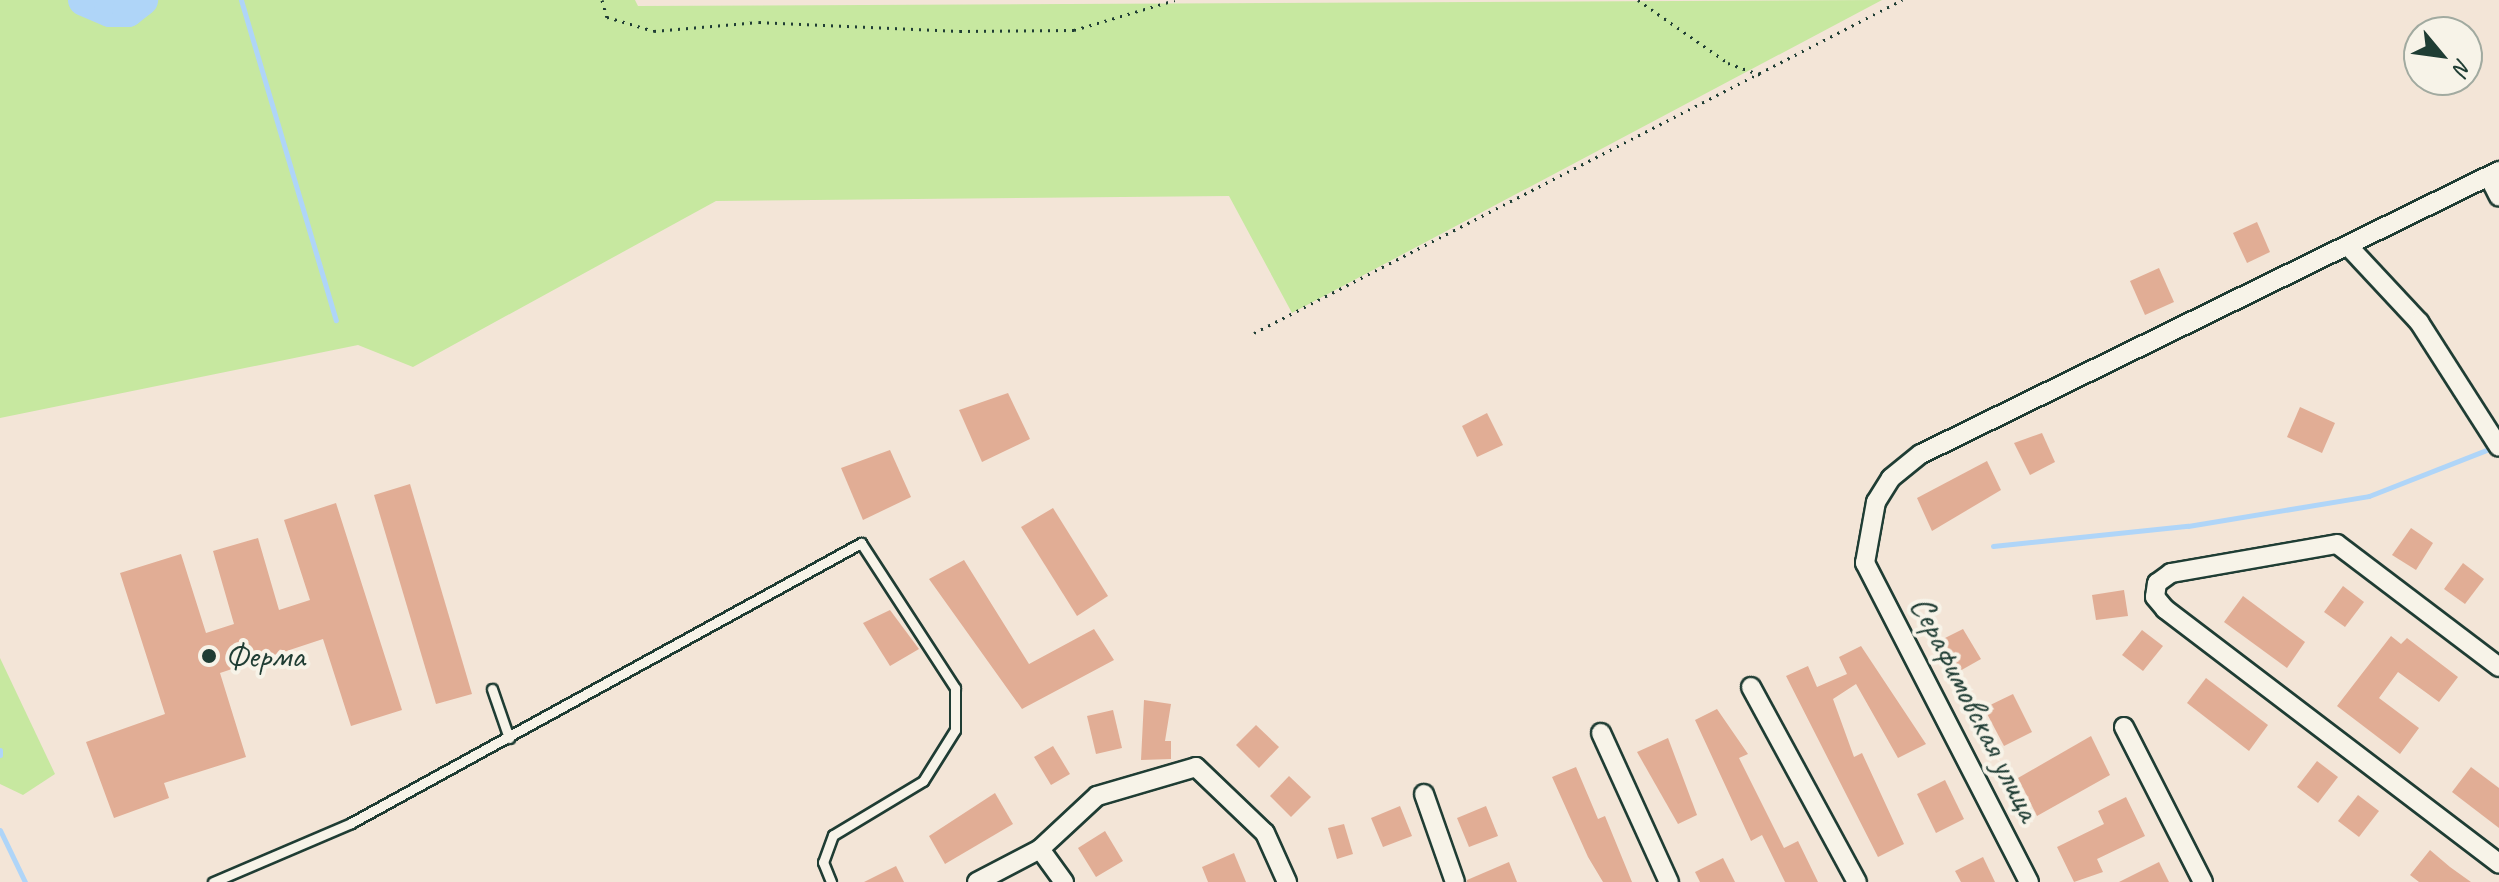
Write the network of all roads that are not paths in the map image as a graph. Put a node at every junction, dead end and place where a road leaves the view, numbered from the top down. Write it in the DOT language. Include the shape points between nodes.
graph roads {
  1 [pos="2494,174"];
  2 [pos="2499,197"];
  3 [pos="2349,247"];
  4 [pos="2496,443"];
  5 [pos="2499,667"];
  6 [pos="1751,687"];
  7 [pos="492,689"];
  8 [pos="2124,727"];
  9 [pos="1601,733"];
  10 [pos="509,738"];
  11 [pos="1424,794"];
  12 [pos="1040,849"];
  13 [pos="2499,863"];
  14 [pos="213,882"];
  15 [pos="831,882"];
  16 [pos="977,882"];
  17 [pos="1064,882"];
  18 [pos="1287,882"];
  19 [pos="1455,882"];
  20 [pos="1669,882"];
  21 [pos="1857,882"];
  22 [pos="2029,882"];
  23 [pos="2203,882"];
  1 -- 2 [label="street"];
  1 -- 3 [label="street"];
  3 -- 4 [label="street" via="2419,322"];
  3 -- 22 [label="street, Серафимовская улица" via="1921,454 1876,502 1865,563"];
  5 -- 13 [label="street" via="2337,544 2171,573 2157,583 2155,597 2165,609"];
  6 -- 21 [label="street"];
  7 -- 10 [label="lane"];
  8 -- 23 [label="street"];
  9 -- 20 [label="street"];
  10 -- 14 [label="lane" via="276,861"];
  10 -- 15 [label="lane" via="861,543 955,688 955,730 923,781 833,835 823,862"];
  11 -- 19 [label="street"];
  12 -- 16 [label="street"];
  12 -- 17 [label="street"];
  12 -- 18 [label="street" via="1097,796 1196,767 1265,833"];
}
